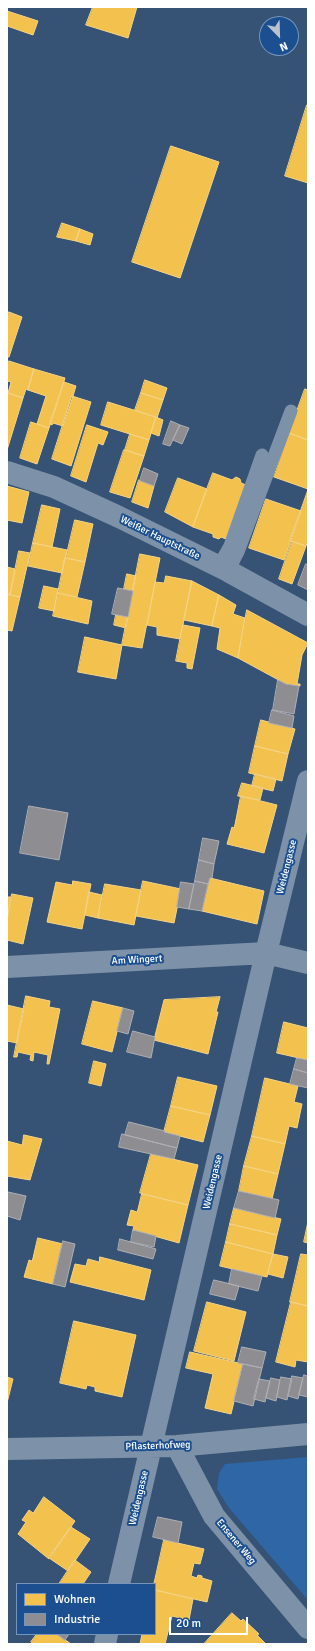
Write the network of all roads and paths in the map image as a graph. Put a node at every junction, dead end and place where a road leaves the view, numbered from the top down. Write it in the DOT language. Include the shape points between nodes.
graph roads {
  1 [pos="291,411"];
  2 [pos="262,455"];
  3 [pos="7,472"];
  4 [pos="223,569"];
  5 [pos="308,615"];
  6 [pos="308,781"];
  7 [pos="266,953"];
  8 [pos="308,963"];
  9 [pos="7,967"];
  10 [pos="308,1434"];
  11 [pos="177,1446"];
  12 [pos="151,1447"];
  13 [pos="7,1449"];
  14 [pos="119,1583"];
  15 [pos="308,1628"];
  1 -- 4 [label="lane" via="238,552"];
  2 -- 4 [label="lane"];
  3 -- 4 [label="street, Weißer Hauptstraße" via="54,486"];
  4 -- 5 [label="street, Weißer Hauptstraße"];
  6 -- 7 [label="street, Weidengasse"];
  7 -- 8 [label="street, Am Wingert"];
  7 -- 9 [label="street, Am Wingert"];
  7 -- 12 [label="street, Weidengasse"];
  10 -- 11 [label="street, Pflasterhofweg"];
  11 -- 12 [label="street, Pflasterhofweg"];
  11 -- 15 [label="street, Ensener Weg" via="214,1516"];
  12 -- 13 [label="street, Pflasterhofweg"];
  12 -- 14 [label="street, Weidengasse"];
}
